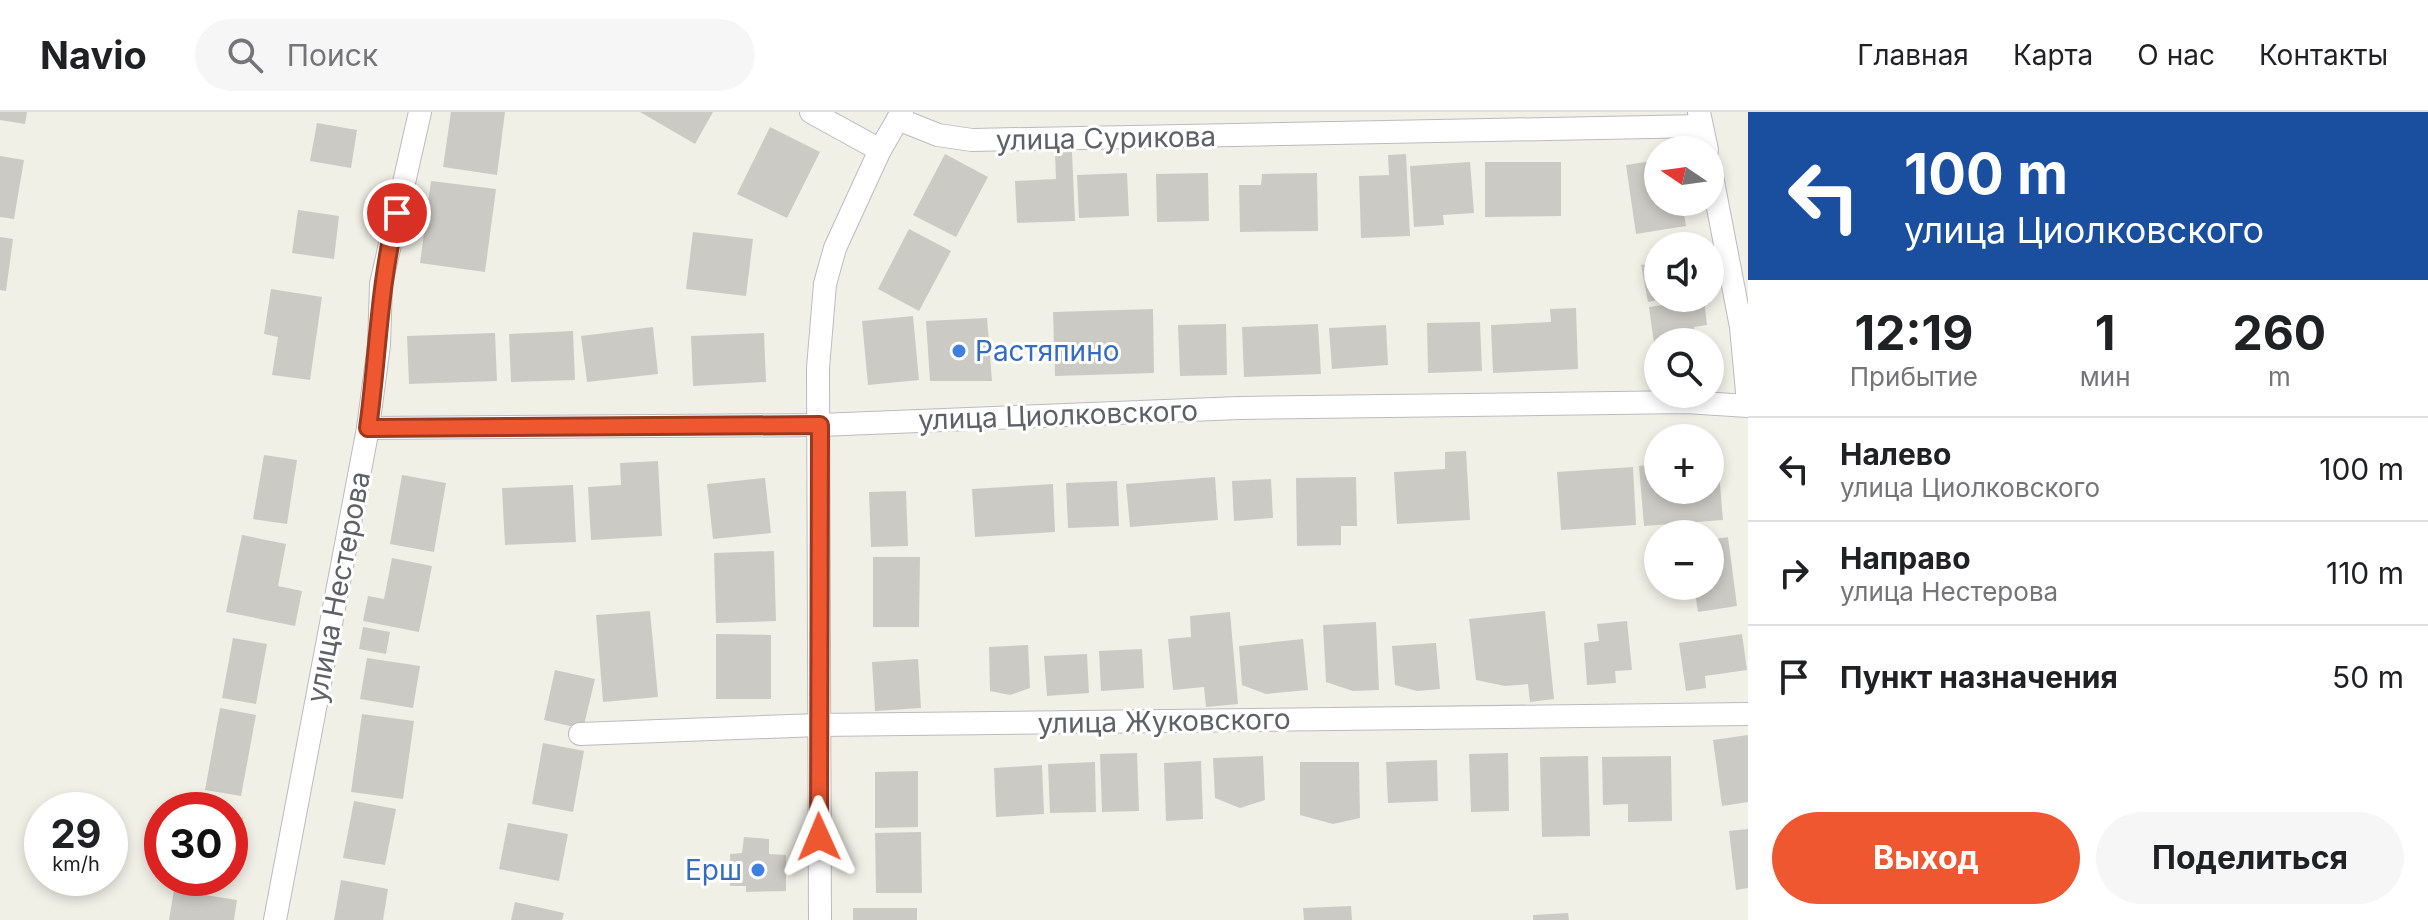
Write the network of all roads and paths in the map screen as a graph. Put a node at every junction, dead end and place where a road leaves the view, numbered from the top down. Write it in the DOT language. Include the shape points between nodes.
graph roads {
  1 [pos="420,112"];
  2 [pos="811,112"];
  3 [pos="900,115"];
  4 [pos="1700,119"];
  5 [pos="880,150"];
  6 [pos="1720,216"];
  7 [pos="1748,404"];
  8 [pos="820,425"];
  9 [pos="368,428"];
  10 [pos="1748,714"];
  11 [pos="818,725"];
  12 [pos="580,734"];
  13 [pos="275,920"];
  14 [pos="820,920"];
  1 -- 9 [label="street, улица Нестерова" via="381,284"];
  2 -- 5 [label="street"];
  3 -- 4 [label="street, улица Сурикова" via="938,135 972,140"];
  3 -- 5 [label="street"];
  5 -- 8 [label="street" via="849,214 825,284 818,368"];
  6 -- 7 [label="street" via="1741,327"];
  7 -- 8 [label="street, улица Циолковского" via="1239,408"];
  8 -- 9 [label="street, улица Циолковского"];
  8 -- 11 [label="street"];
  9 -- 13 [label="street, улица Нестерова"];
  10 -- 11 [label="street, улица Жуковского"];
  11 -- 12 [label="street, улица Жуковского"];
  11 -- 14 [label="street"];
}
